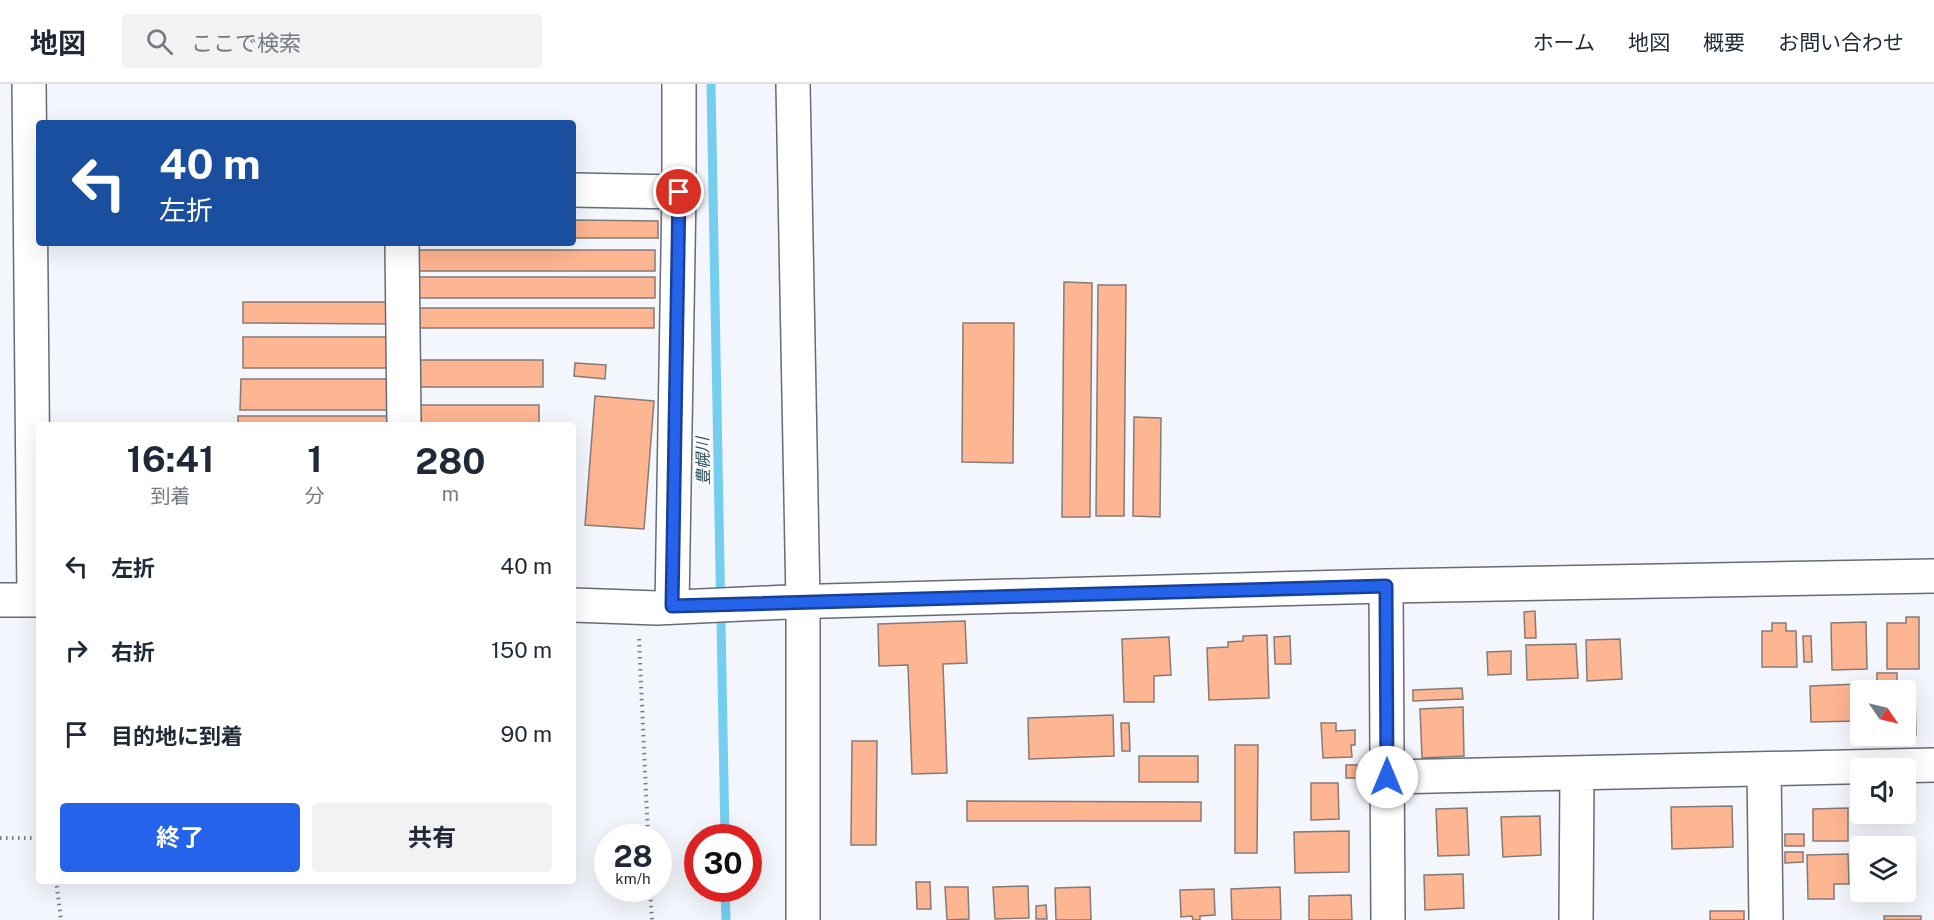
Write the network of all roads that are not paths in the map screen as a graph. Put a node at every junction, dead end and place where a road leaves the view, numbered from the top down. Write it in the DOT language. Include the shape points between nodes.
graph roads {
  1 [pos="29,84"];
  2 [pos="679,84"];
  3 [pos="793,84"];
  4 [pos="35,179"];
  5 [pos="576,190"];
  6 [pos="679,192"];
  7 [pos="402,246"];
  8 [pos="404,422"];
  9 [pos="1934,576"];
  10 [pos="1386,586"];
  11 [pos="0,600"];
  12 [pos="36,600"];
  13 [pos="795,602"];
  14 [pos="576,605"];
  15 [pos="665,607"];
  16 [pos="1934,765"];
  17 [pos="1764,769"];
  18 [pos="1577,773"];
  19 [pos="1387,777"];
  20 [pos="803,920"];
  21 [pos="1388,920"];
  22 [pos="1576,920"];
  23 [pos="1766,920"];
  1 -- 4 [label="street"];
  2 -- 6 [label="street"];
  3 -- 13 [label="street"];
  4 -- 12 [label="street"];
  5 -- 6 [label="street"];
  6 -- 15 [label="street"];
  7 -- 8 [label="street"];
  9 -- 10 [label="street"];
  10 -- 13 [label="street"];
  10 -- 19 [label="street"];
  11 -- 12 [label="street"];
  13 -- 15 [label="street"];
  13 -- 20 [label="street"];
  14 -- 15 [label="street"];
  16 -- 17 [label="street"];
  17 -- 18 [label="street"];
  17 -- 23 [label="street"];
  18 -- 19 [label="street"];
  18 -- 22 [label="street"];
  19 -- 21 [label="street"];
}
